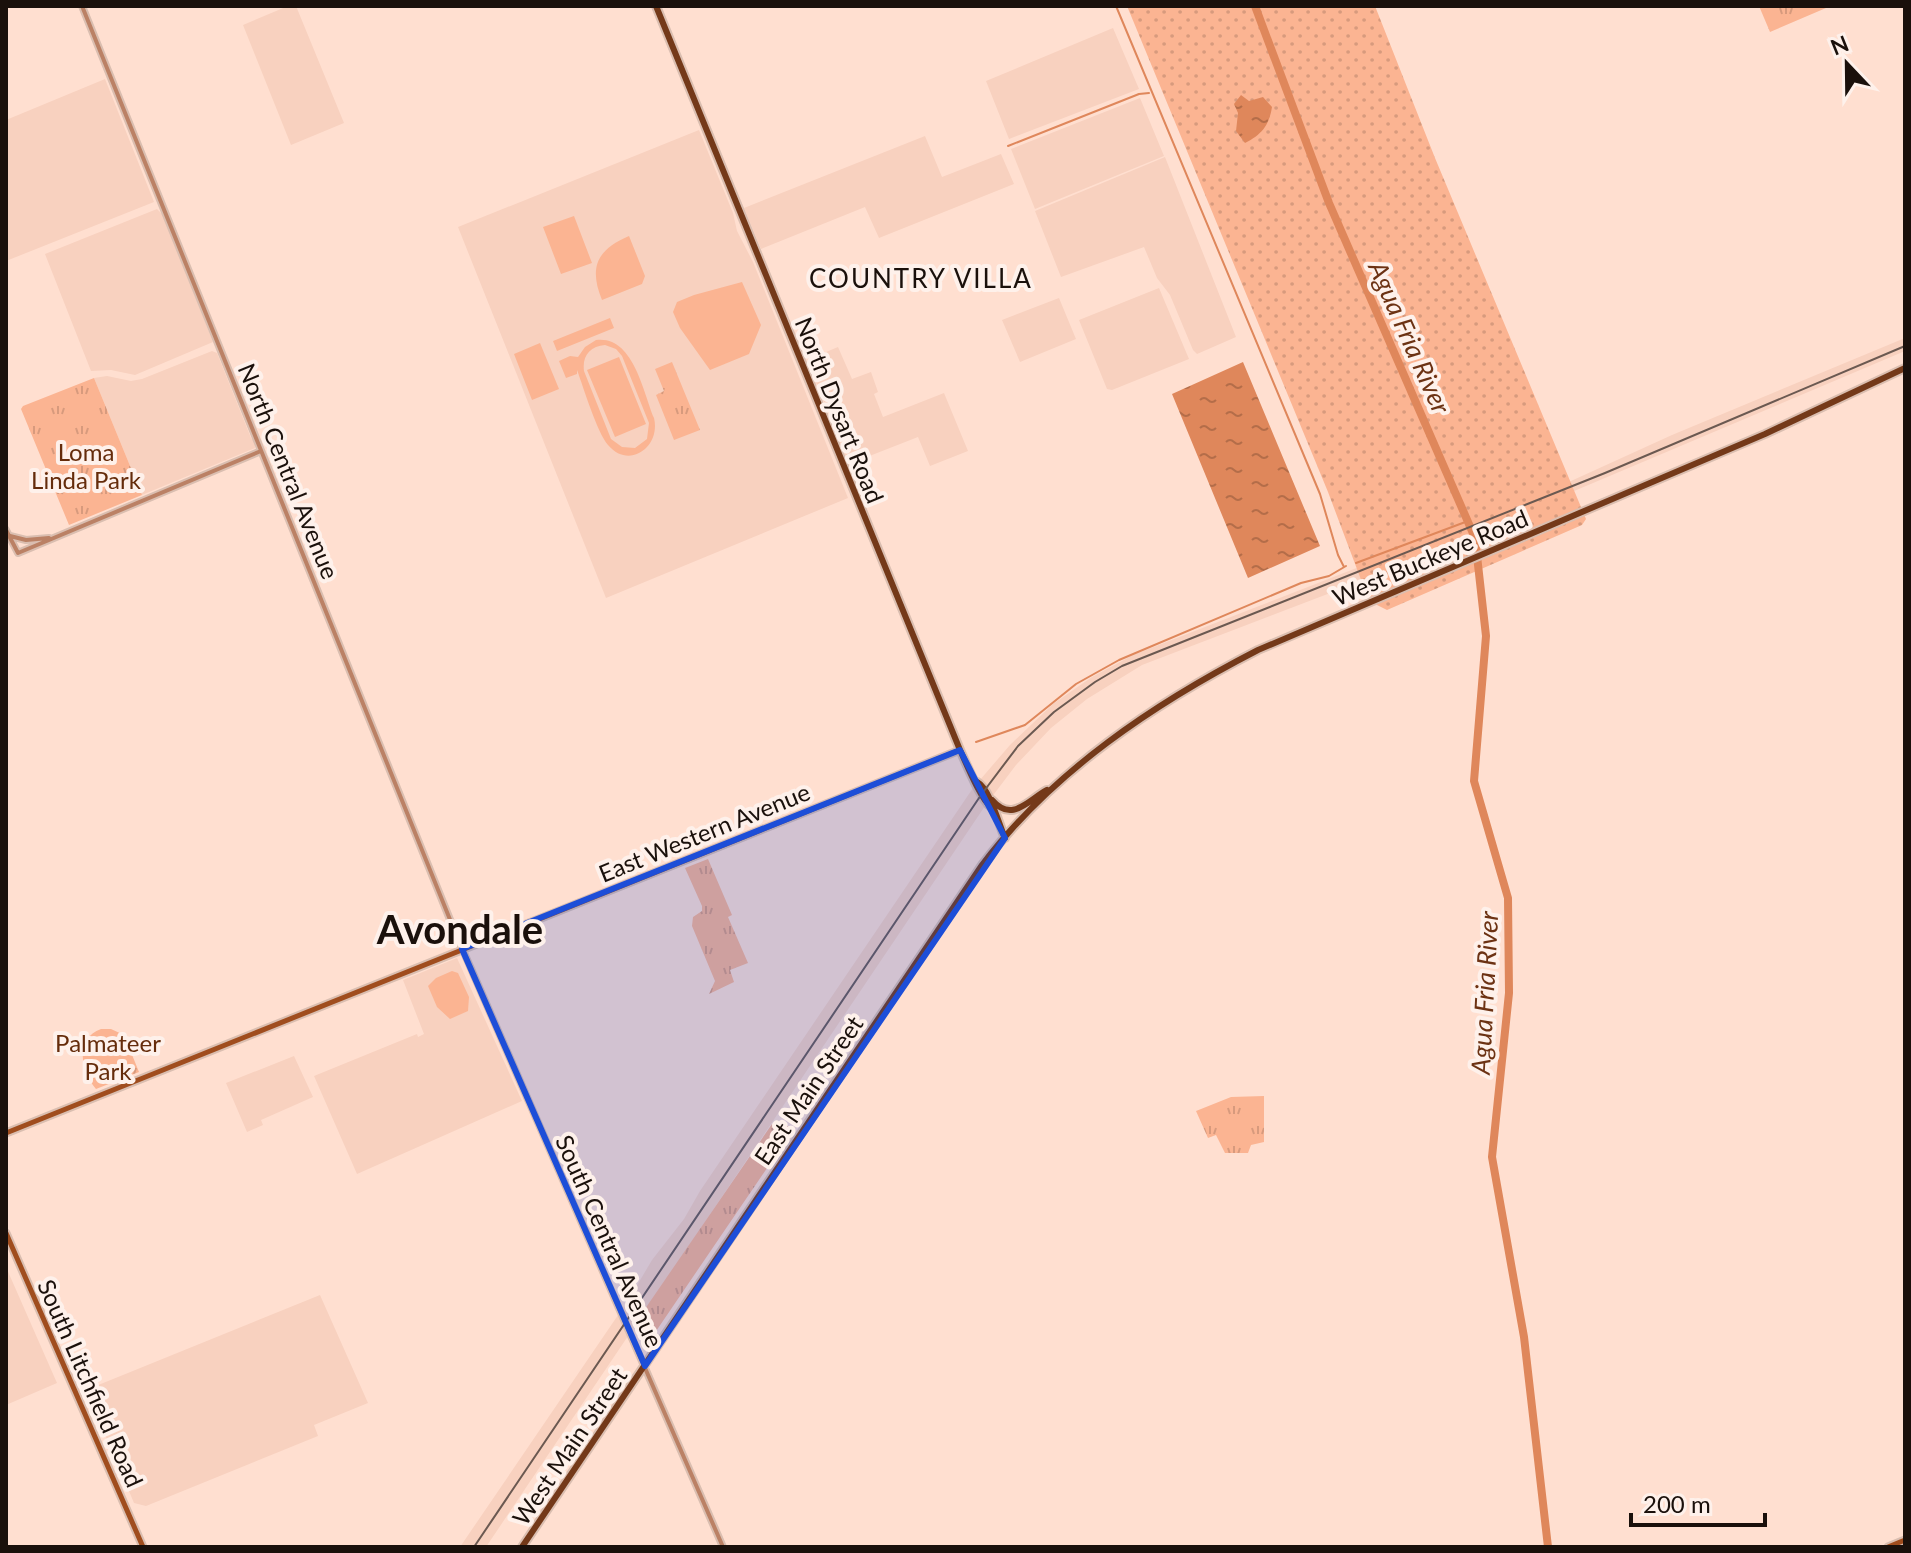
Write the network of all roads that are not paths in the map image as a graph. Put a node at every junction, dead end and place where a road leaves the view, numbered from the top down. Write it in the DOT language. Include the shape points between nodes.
graph roads {
  1 [pos="82,6"];
  2 [pos="656,6"];
  3 [pos="1905,368"];
  4 [pos="262,451"];
  5 [pos="7,533"];
  6 [pos="55,537"];
  7 [pos="960,750"];
  8 [pos="1054,787"];
  9 [pos="991,804"];
  10 [pos="1005,838"];
  11 [pos="462,949"];
  12 [pos="6,1133"];
  13 [pos="6,1233"];
  14 [pos="645,1366"];
  15 [pos="1905,1540"];
  16 [pos="143,1547"];
  17 [pos="522,1547"];
  18 [pos="723,1547"];
  19 [pos="1888,1547"];
  1 -- 4 [label="street, North Central Avenue"];
  2 -- 7 [label="main road, North Dysart Road"];
  3 -- 8 [label="main road, West Buckeye Road" via="1765,434 1274,642 1209,675 1119,734"];
  4 -- 6 [label="street"];
  4 -- 11 [label="street, North Central Avenue"];
  5 -- 6 [label="street" via="26,540"];
  5 -- 6 [label="street" via="18,553"];
  7 -- 9 [label="main road, North Dysart Road"];
  7 -- 11 [label="main road, East Western Avenue"];
  8 -- 9 [label="main road" via="1015,811"];
  8 -- 10 [label="main road, West Buckeye Road"];
  9 -- 10 [label="main road, North Dysart Road"];
  10 -- 14 [label="main road, East Main Street"];
  11 -- 12 [label="main road, East Western Avenue"];
  11 -- 14 [label="street, South Central Avenue"];
  13 -- 16 [label="main road, South Litchfield Road"];
  14 -- 17 [label="main road, West Main Street"];
  14 -- 18 [label="street, South Central Avenue"];
  15 -- 19 [label="main road"];
}
